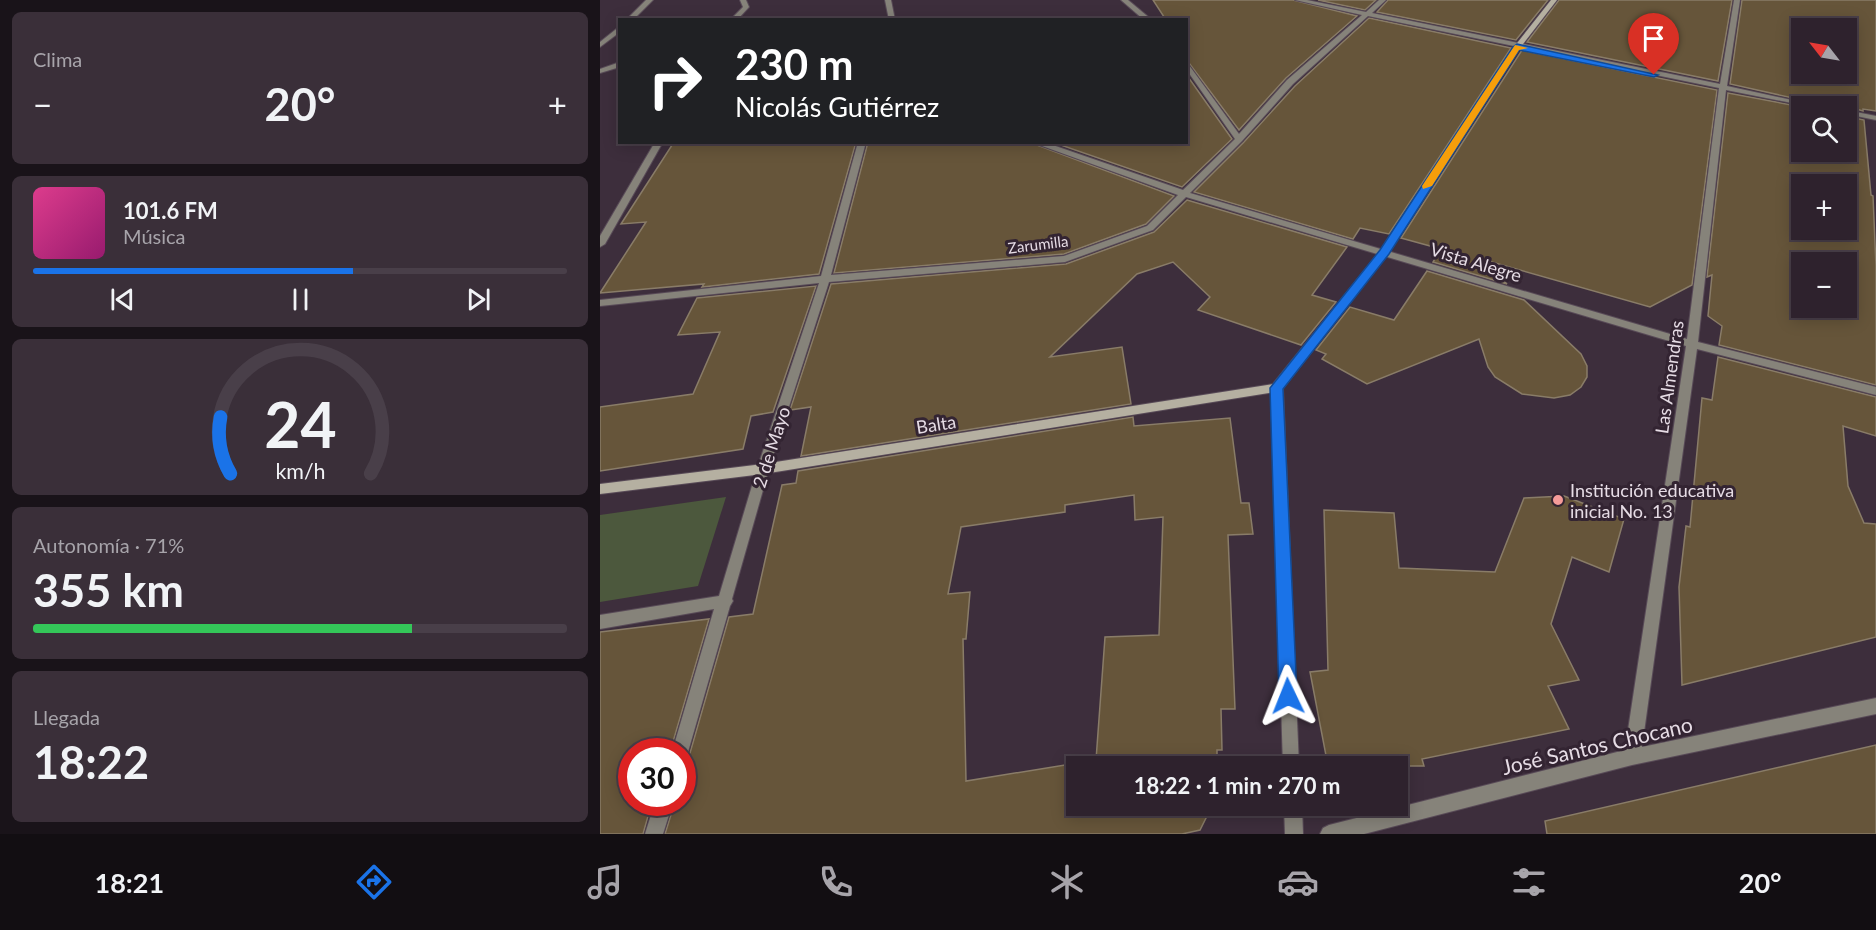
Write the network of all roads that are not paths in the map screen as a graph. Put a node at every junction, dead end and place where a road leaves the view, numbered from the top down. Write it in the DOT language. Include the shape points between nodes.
graph roads {
  1 [pos="650,0"];
  2 [pos="743,0"];
  3 [pos="888,0"];
  4 [pos="1124,0"];
  5 [pos="1298,0"];
  6 [pos="1383,0"];
  7 [pos="1554,0"];
  8 [pos="1737,0"];
  9 [pos="1366,15"];
  10 [pos="631,18"];
  11 [pos="735,18"];
  12 [pos="892,18"];
  13 [pos="1146,18"];
  14 [pos="618,30"];
  15 [pos="600,45"];
  16 [pos="1517,47"];
  17 [pos="618,65"];
  18 [pos="1188,66"];
  19 [pos="600,71"];
  20 [pos="1723,88"];
  21 [pos="1791,101"];
  22 [pos="1857,114"];
  23 [pos="1876,118"];
  24 [pos="1239,139"];
  25 [pos="658,144"];
  26 [pos="861,144"];
  27 [pos="1041,144"];
  28 [pos="1185,194"];
  29 [pos="600,244"];
  30 [pos="1385,252"];
  31 [pos="825,279"];
  32 [pos="600,303"];
  33 [pos="1692,345"];
  34 [pos="1277,388"];
  35 [pos="1876,391"];
  36 [pos="763,469"];
  37 [pos="600,489"];
  38 [pos="726,601"];
  39 [pos="600,622"];
  40 [pos="1876,706"];
  41 [pos="684,738"];
  42 [pos="1291,756"];
  43 [pos="1632,757"];
  44 [pos="660,816"];
  45 [pos="1293,816"];
  46 [pos="654,834"];
  47 [pos="1294,834"];
  48 [pos="1329,834"];
  1 -- 10 [label="street"];
  2 -- 11 [label="street" via="746,7"];
  3 -- 12 [label="street"];
  4 -- 13 [label="street"];
  5 -- 9 [label="street"];
  6 -- 9 [label="street, Zarumilla"];
  7 -- 16 [label="street"];
  8 -- 20 [label="street, Las Almendras"];
  9 -- 16 [label="street"];
  9 -- 24 [label="street, Zarumilla" via="1290,82"];
  14 -- 15 [label="street"];
  16 -- 20 [label="street"];
  16 -- 30 [label="street"];
  17 -- 19 [label="street"];
  18 -- 24 [label="street"];
  20 -- 21 [label="street"];
  20 -- 33 [label="street, Las Almendras"];
  22 -- 23 [label="street"];
  24 -- 28 [label="street, Zarumilla"];
  25 -- 29 [label="street"];
  26 -- 31 [label="street, 2 de Mayo"];
  27 -- 28 [label="street, Vista Alegre"];
  28 -- 30 [label="street, Vista Alegre"];
  28 -- 31 [label="street, Zarumilla" via="1150,228 1065,259"];
  30 -- 33 [label="street, Vista Alegre"];
  30 -- 34 [label="street"];
  31 -- 32 [label="street, Zarumilla"];
  31 -- 36 [label="street, 2 de Mayo"];
  33 -- 35 [label="street, Vista Alegre"];
  33 -- 43 [label="street, Las Almendras"];
  34 -- 36 [label="street, Balta"];
  34 -- 42 [label="street"];
  36 -- 37 [label="street, Balta"];
  36 -- 38 [label="street, 2 de Mayo"];
  38 -- 39 [label="street"];
  38 -- 41 [label="street, 2 de Mayo"];
  40 -- 43 [label="street, José Santos Chocano"];
  43 -- 48 [label="street, José Santos Chocano"];
  44 -- 46 [label="street"];
  45 -- 47 [label="street"];
}
